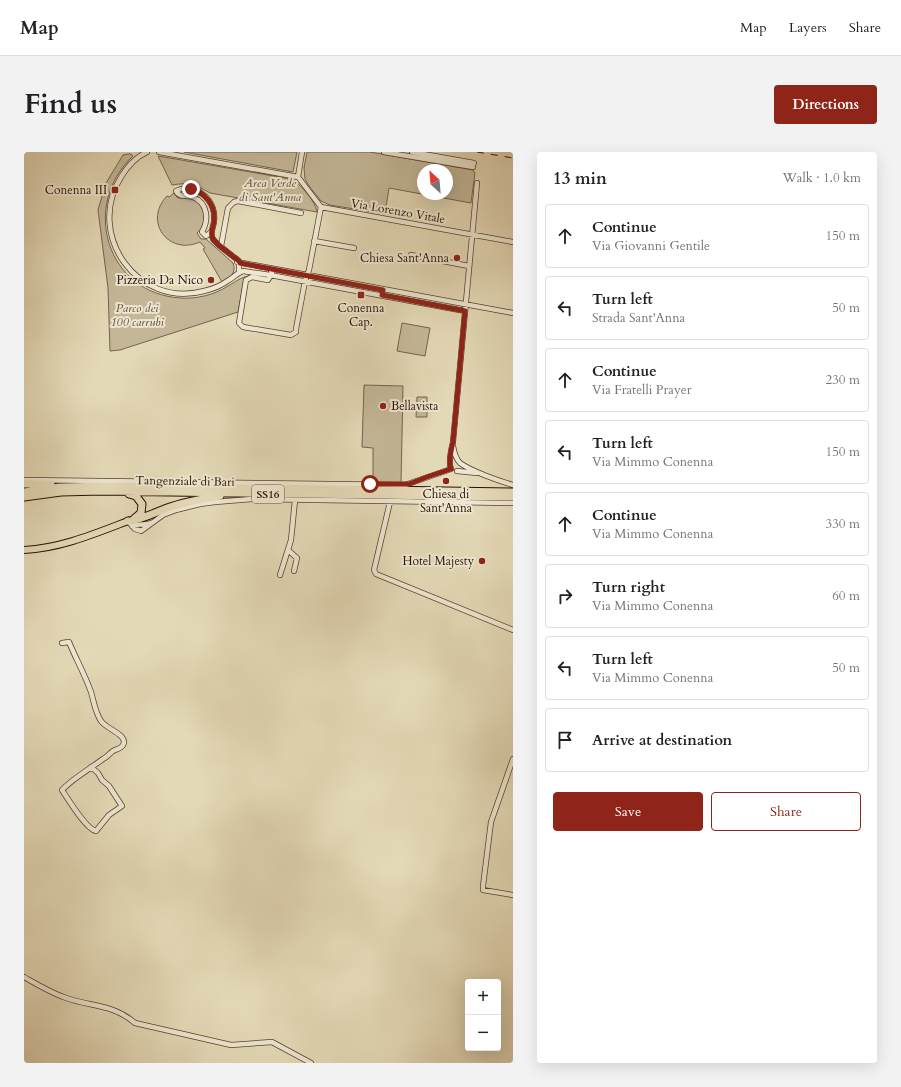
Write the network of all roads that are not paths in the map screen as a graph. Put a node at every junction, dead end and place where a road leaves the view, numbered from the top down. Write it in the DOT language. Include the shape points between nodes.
graph roads {
  1 [pos="147,152"];
  2 [pos="159,152"];
  3 [pos="302,152"];
  4 [pos="384,152"];
  5 [pos="412,152"];
  6 [pos="298,177"];
  7 [pos="477,183"];
  8 [pos="321,207"];
  9 [pos="301,213"];
  10 [pos="211,232"];
  11 [pos="472,235"];
  12 [pos="206,236"];
  13 [pos="314,241"];
  14 [pos="513,242"];
  15 [pos="221,246"];
  16 [pos="354,248"];
  17 [pos="411,255"];
  18 [pos="240,263"];
  19 [pos="469,266"];
  20 [pos="280,271"];
  21 [pos="270,272"];
  22 [pos="239,273"];
  23 [pos="281,277"];
  24 [pos="306,279"];
  25 [pos="389,294"];
  26 [pos="465,305"];
  27 [pos="465,311"];
  28 [pos="513,313"];
  29 [pos="453,442"];
  30 [pos="459,462"];
  31 [pos="450,463"];
  32 [pos="451,469"];
  33 [pos="457,471"];
  34 [pos="482,474"];
  35 [pos="24,480"];
  36 [pos="24,484"];
  37 [pos="513,485"];
  38 [pos="83,486"];
  39 [pos="102,491"];
  40 [pos="24,492"];
  41 [pos="513,492"];
  42 [pos="243,493"];
  43 [pos="24,497"];
  44 [pos="513,497"];
  45 [pos="295,500"];
  46 [pos="390,502"];
  47 [pos="513,503"];
  48 [pos="130,523"];
  49 [pos="24,550"];
  50 [pos="288,550"];
  51 [pos="294,571"];
  52 [pos="280,575"];
  53 [pos="513,630"];
  54 [pos="62,643"];
  55 [pos="513,760"];
  56 [pos="91,767"];
  57 [pos="513,895"];
  58 [pos="24,978"];
  59 [pos="311,1063"];
  1 -- 22 [label="street" via="130,164 120,179 114,190 110,209 111,236 125,264 139,278 155,287 183,294 210,290"];
  2 -- 6 [label="street"];
  3 -- 6 [label="street"];
  4 -- 5 [label="street" via="473,165"];
  6 -- 8 [label="street"];
  7 -- 11 [label="street"];
  8 -- 11 [label="street, Via Lorenzo Vitale"];
  8 -- 13 [label="street"];
  9 -- 15 [label="street" via="234,202 228,208"];
  10 -- 12 [label="street"];
  10 -- 12 [label="street" via="214,214 208,199 195,190 179,189 176,192 178,194 197,199 204,207 207,217 202,232"];
  10 -- 15 [label="street" via="213,240"];
  11 -- 14 [label="street, Via Lorenzo Vitale"];
  11 -- 19 [label="street"];
  12 -- 18 [label="street"];
  13 -- 16 [label="street"];
  13 -- 24 [label="street"];
  15 -- 18 [label="street"];
  17 -- 19 [label="street"];
  18 -- 21 [label="street"];
  18 -- 22 [label="street"];
  19 -- 26 [label="street"];
  20 -- 21 [label="street"];
  20 -- 23 [label="street"];
  20 -- 24 [label="street"];
  21 -- 22 [label="street"];
  21 -- 23 [label="street"];
  21 -- 24 [label="street" via="268,280 252,277 246,280 238,320 243,327 294,334"];
  23 -- 24 [label="street"];
  24 -- 25 [label="street"];
  25 -- 26 [label="street"];
  25 -- 27 [label="street"];
  26 -- 27 [label="street"];
  26 -- 28 [label="street"];
  27 -- 29 [label="street"];
  29 -- 30 [label="street" via="454,453"];
  29 -- 31 [label="street"];
  30 -- 31 [label="street"];
  30 -- 33 [label="street" via="461,467"];
  30 -- 34 [label="street"];
  31 -- 32 [label="street"];
  32 -- 33 [label="street"];
  32 -- 35 [label="street" via="405,485"];
  33 -- 34 [label="street"];
  34 -- 37 [label="street"];
  36 -- 38 [label="highway"];
  38 -- 40 [label="highway, Tangenziale di Bari / SS16"];
  38 -- 41 [label="highway, Tangenziale di Bari / SS16"];
  39 -- 42 [label="highway, Tangenziale di Bari / SS16"];
  39 -- 43 [label="highway, Tangenziale di Bari / SS16" via="61,492"];
  39 -- 48 [label="highway" via="108,494 134,495 140,500 141,513"];
  42 -- 44 [label="highway, Tangenziale di Bari / SS16"];
  42 -- 48 [label="highway, SS16" via="186,503"];
  45 -- 46 [label="street"];
  45 -- 48 [label="street" via="252,499 200,504 163,515 141,530 135,529"];
  45 -- 50 [label="street"];
  46 -- 47 [label="street"];
  46 -- 53 [label="street" via="374,570 376,574"];
  48 -- 49 [label="main road" via="70,542"];
  50 -- 51 [label="street" via="297,558"];
  50 -- 52 [label="street"];
  54 -- 56 [label="street" via="69,642 101,721 122,736 124,741 120,748"];
  55 -- 57 [label="street" via="492,822 483,890"];
  56 -- 56 [label="street" via="62,790 84,821 96,831 109,815 122,806 109,786"];
  58 -- 59 [label="street" via="67,998 109,1008 128,1016 136,1023 231,1045 272,1042"];
}
